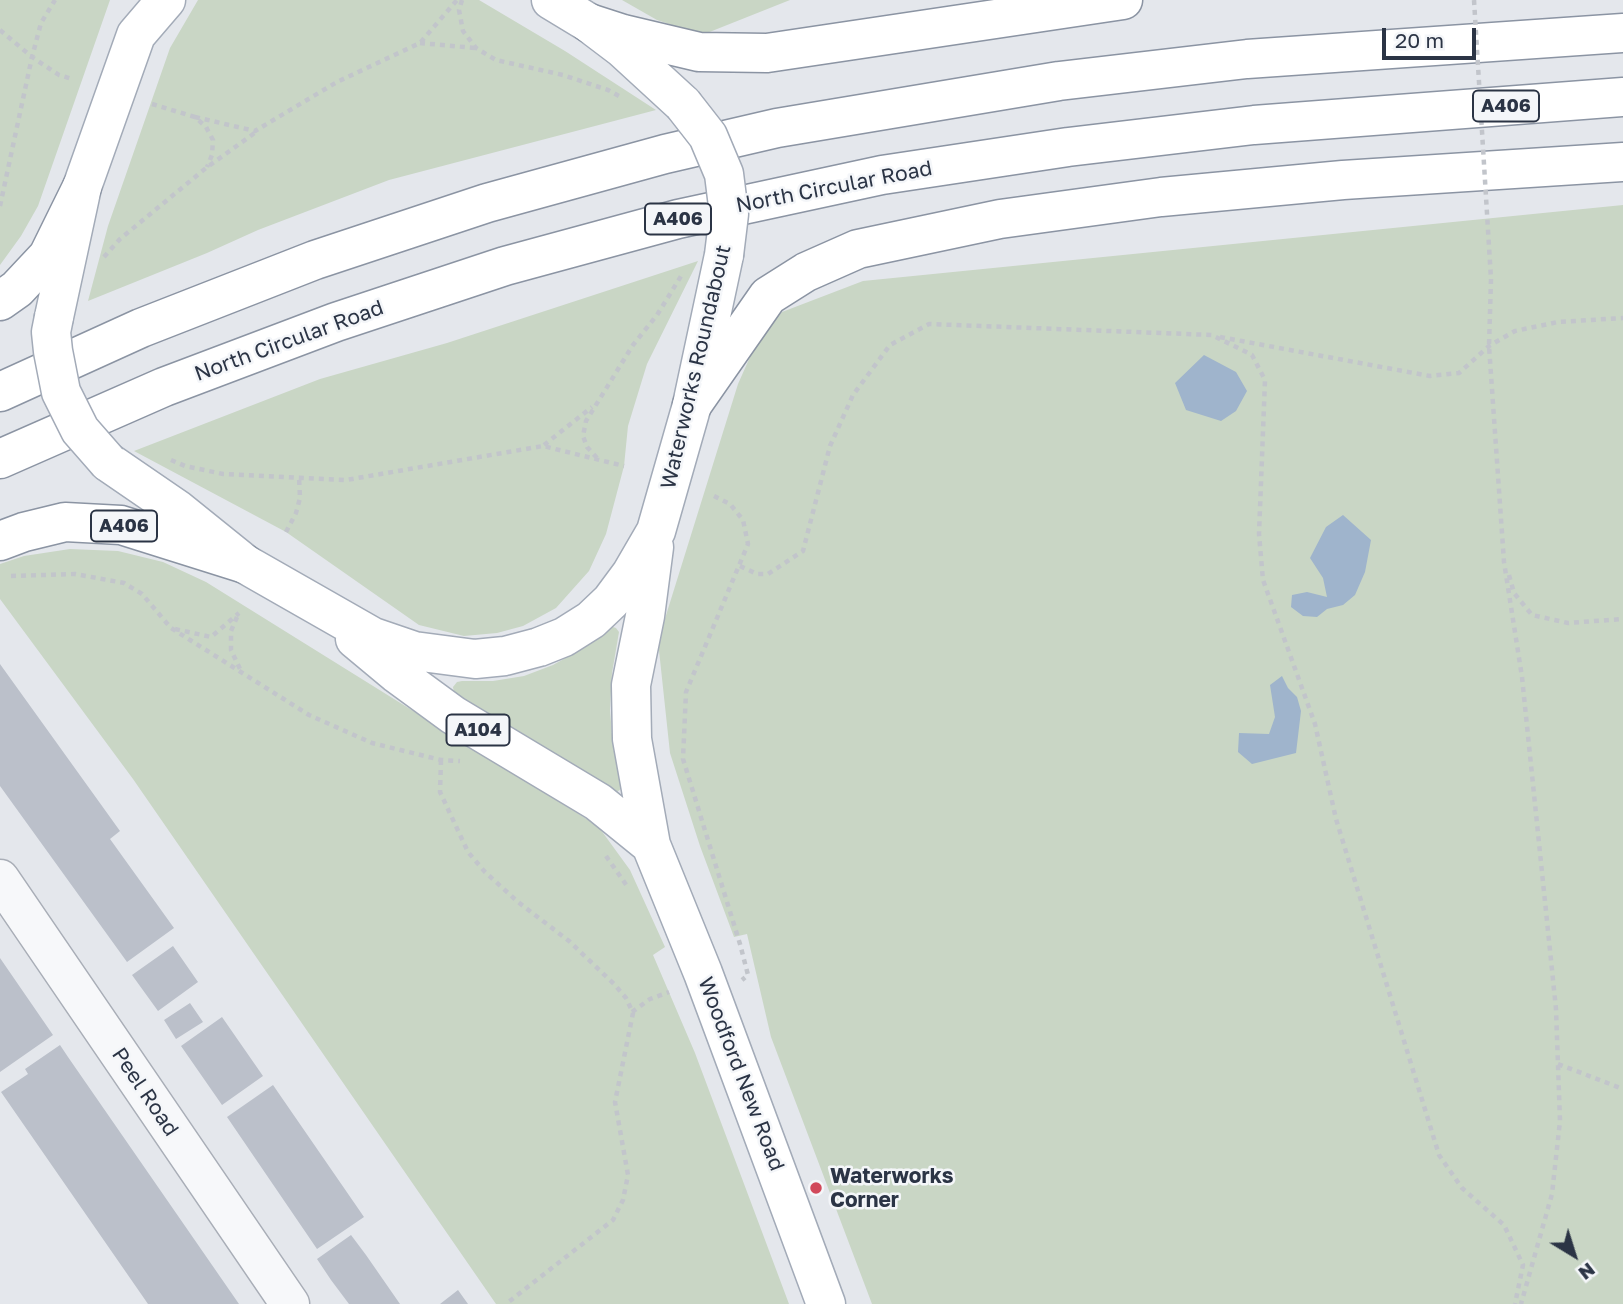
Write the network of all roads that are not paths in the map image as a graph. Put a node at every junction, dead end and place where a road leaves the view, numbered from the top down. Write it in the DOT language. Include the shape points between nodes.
graph roads {
  1 [pos="166,0"];
  2 [pos="551,0"];
  3 [pos="1123,0"];
  4 [pos="142,17"];
  5 [pos="589,23"];
  6 [pos="1623,33"];
  7 [pos="1623,97"];
  8 [pos="1623,162"];
  9 [pos="82,187"];
  10 [pos="0,301"];
  11 [pos="0,391"];
  12 [pos="692,405"];
  13 [pos="0,459"];
  14 [pos="656,531"];
  15 [pos="0,541"];
  16 [pos="245,564"];
  17 [pos="312,604"];
  18 [pos="651,845"];
  19 [pos="0,879"];
  20 [pos="290,1304"];
  21 [pos="826,1304"];
  1 -- 4 [label="main road, Waterworks Roundabout"];
  2 -- 5 [label="main road, Waterworks Roundabout"];
  3 -- 5 [label="main road" via="766,53 699,52"];
  4 -- 9 [label="main road, Waterworks Roundabout"];
  5 -- 12 [label="main road, Waterworks Roundabout, bridge" via="683,104 708,136 724,174 729,214 706,259"];
  6 -- 11 [label="main road" via="1247,59 1059,81 777,128 487,203 315,260 141,328"];
  7 -- 13 [label="main road, North Circular Road / A406" via="1254,125 1068,147 882,175 678,219 505,266 336,322 164,387"];
  8 -- 12 [label="main road" via="1161,197 1000,219 858,249 806,272 768,296"];
  9 -- 10 [label="main road" via="48,256"];
  9 -- 16 [label="main road, Waterworks Roundabout, bridge" via="51,332 61,392 80,430 108,462"];
  12 -- 14 [label="main road, Waterworks Roundabout"];
  14 -- 17 [label="main road, Waterworks Roundabout" via="611,601 591,620 564,637 505,656 475,659 414,651 373,637"];
  14 -- 18 [label="main road, Woodford New Road / A104" via="631,685 632,739"];
  15 -- 16 [label="main road, A406" via="65,522 121,525"];
  16 -- 17 [label="main road, Waterworks Roundabout"];
  17 -- 18 [label="main road, Woodford New Road / A104" via="453,715 598,802"];
  18 -- 21 [label="main road, Woodford New Road / A104"];
  19 -- 20 [label="street, Peel Road"];
}
